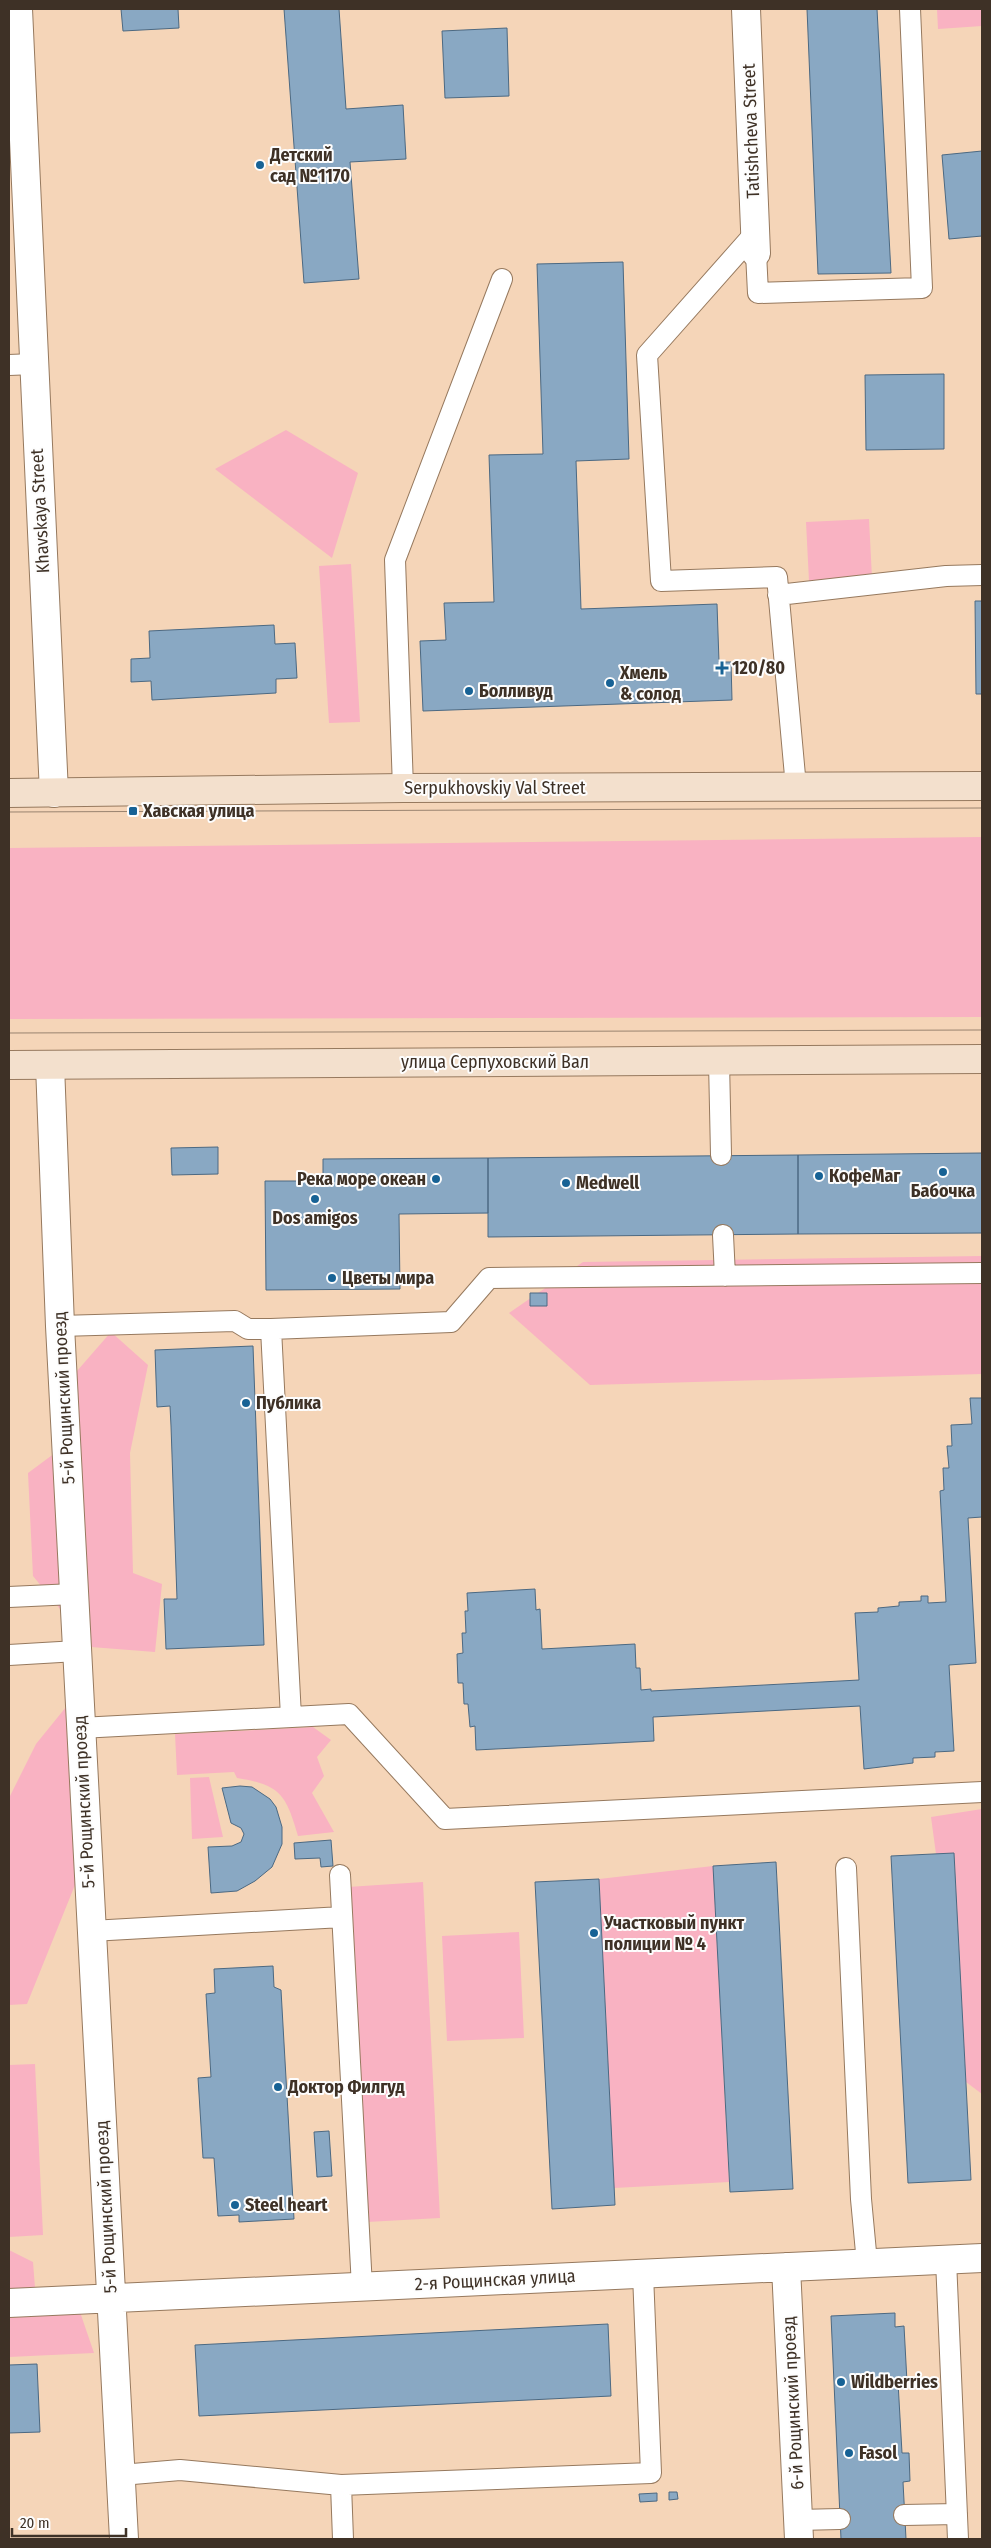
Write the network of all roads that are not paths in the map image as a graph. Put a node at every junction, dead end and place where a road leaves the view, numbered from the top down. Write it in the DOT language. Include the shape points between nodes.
graph roads {
  1 [pos="18,9"];
  2 [pos="746,9"];
  3 [pos="910,9"];
  4 [pos="14,45"];
  5 [pos="756,243"];
  6 [pos="502,279"];
  7 [pos="21,365"];
  8 [pos="982,576"];
  9 [pos="778,595"];
  10 [pos="982,786"];
  11 [pos="796,787"];
  12 [pos="403,788"];
  13 [pos="9,793"];
  14 [pos="54,793"];
  15 [pos="982,1059"];
  16 [pos="719,1061"];
  17 [pos="9,1065"];
  18 [pos="50,1065"];
  19 [pos="721,1156"];
  20 [pos="723,1235"];
  21 [pos="982,1273"];
  22 [pos="725,1276"];
  23 [pos="60,1326"];
  24 [pos="271,1330"];
  25 [pos="74,1594"];
  26 [pos="9,1597"];
  27 [pos="77,1651"];
  28 [pos="9,1655"];
  29 [pos="291,1717"];
  30 [pos="80,1728"];
  31 [pos="982,1792"];
  32 [pos="846,1868"];
  33 [pos="340,1875"];
  34 [pos="342,1918"];
  35 [pos="91,1931"];
  36 [pos="982,2258"];
  37 [pos="946,2260"];
  38 [pos="867,2263"];
  39 [pos="786,2267"];
  40 [pos="643,2274"];
  41 [pos="362,2286"];
  42 [pos="111,2297"];
  43 [pos="9,2303"];
  44 [pos="121,2475"];
  45 [pos="341,2485"];
  46 [pos="957,2514"];
  47 [pos="904,2515"];
  48 [pos="840,2519"];
  49 [pos="798,2529"];
  50 [pos="124,2539"];
  51 [pos="343,2539"];
  52 [pos="958,2539"];
  1 -- 4 [label="street"];
  2 -- 5 [label="street, Tatishcheva Street"];
  3 -- 5 [label="lane" via="922,288 758,293"];
  4 -- 7 [label="street, Khavskaya Street"];
  5 -- 9 [label="lane" via="646,355 661,581 777,577"];
  6 -- 12 [label="lane" via="395,560"];
  7 -- 14 [label="street, Khavskaya Street"];
  8 -- 9 [label="lane" via="946,576"];
  9 -- 11 [label="lane"];
  10 -- 11 [label="main road, Serpukhovskiy Val Street"];
  11 -- 12 [label="main road, Serpukhovskiy Val Street"];
  12 -- 14 [label="main road, Serpukhovskiy Val Street"];
  13 -- 14 [label="main road, Serpukhovskiy Val Street"];
  15 -- 16 [label="main road, улица Серпуховский Вал"];
  16 -- 18 [label="main road, улица Серпуховский Вал"];
  16 -- 19 [label="lane"];
  17 -- 18 [label="main road, улица Серпуховский Вал"];
  18 -- 23 [label="street, 5-й Рощинский проезд"];
  20 -- 22 [label="lane"];
  21 -- 22 [label="lane"];
  22 -- 24 [label="lane" via="489,1278 451,1322"];
  23 -- 24 [label="lane" via="235,1321 248,1329"];
  23 -- 25 [label="street, 5-й Рощинский проезд"];
  24 -- 29 [label="lane"];
  25 -- 26 [label="lane"];
  25 -- 27 [label="street, 5-й Рощинский проезд"];
  27 -- 28 [label="lane"];
  27 -- 30 [label="street, 5-й Рощинский проезд"];
  29 -- 30 [label="lane"];
  29 -- 31 [label="lane" via="349,1714 445,1819"];
  30 -- 35 [label="street, 5-й Рощинский проезд"];
  32 -- 38 [label="lane"];
  33 -- 34 [label="lane"];
  34 -- 35 [label="lane"];
  34 -- 41 [label="lane"];
  35 -- 42 [label="street, 5-й Рощинский проезд"];
  36 -- 37 [label="street, 2-я Рощинская улица"];
  37 -- 38 [label="street, 2-я Рощинская улица"];
  37 -- 46 [label="lane"];
  38 -- 39 [label="street, 2-я Рощинская улица"];
  39 -- 40 [label="street, 2-я Рощинская улица"];
  39 -- 49 [label="street, 6-й Рощинский проезд"];
  40 -- 41 [label="street, 2-я Рощинская улица"];
  40 -- 45 [label="lane" via="651,2473"];
  41 -- 42 [label="street, 2-я Рощинская улица"];
  42 -- 43 [label="street, 2-я Рощинская улица"];
  42 -- 44 [label="street, 5-й Рощинский проезд"];
  44 -- 45 [label="lane" via="180,2470"];
  44 -- 50 [label="street, 5-й Рощинский проезд"];
  45 -- 51 [label="lane"];
  46 -- 47 [label="lane"];
  46 -- 52 [label="lane"];
  48 -- 49 [label="lane"];
}
